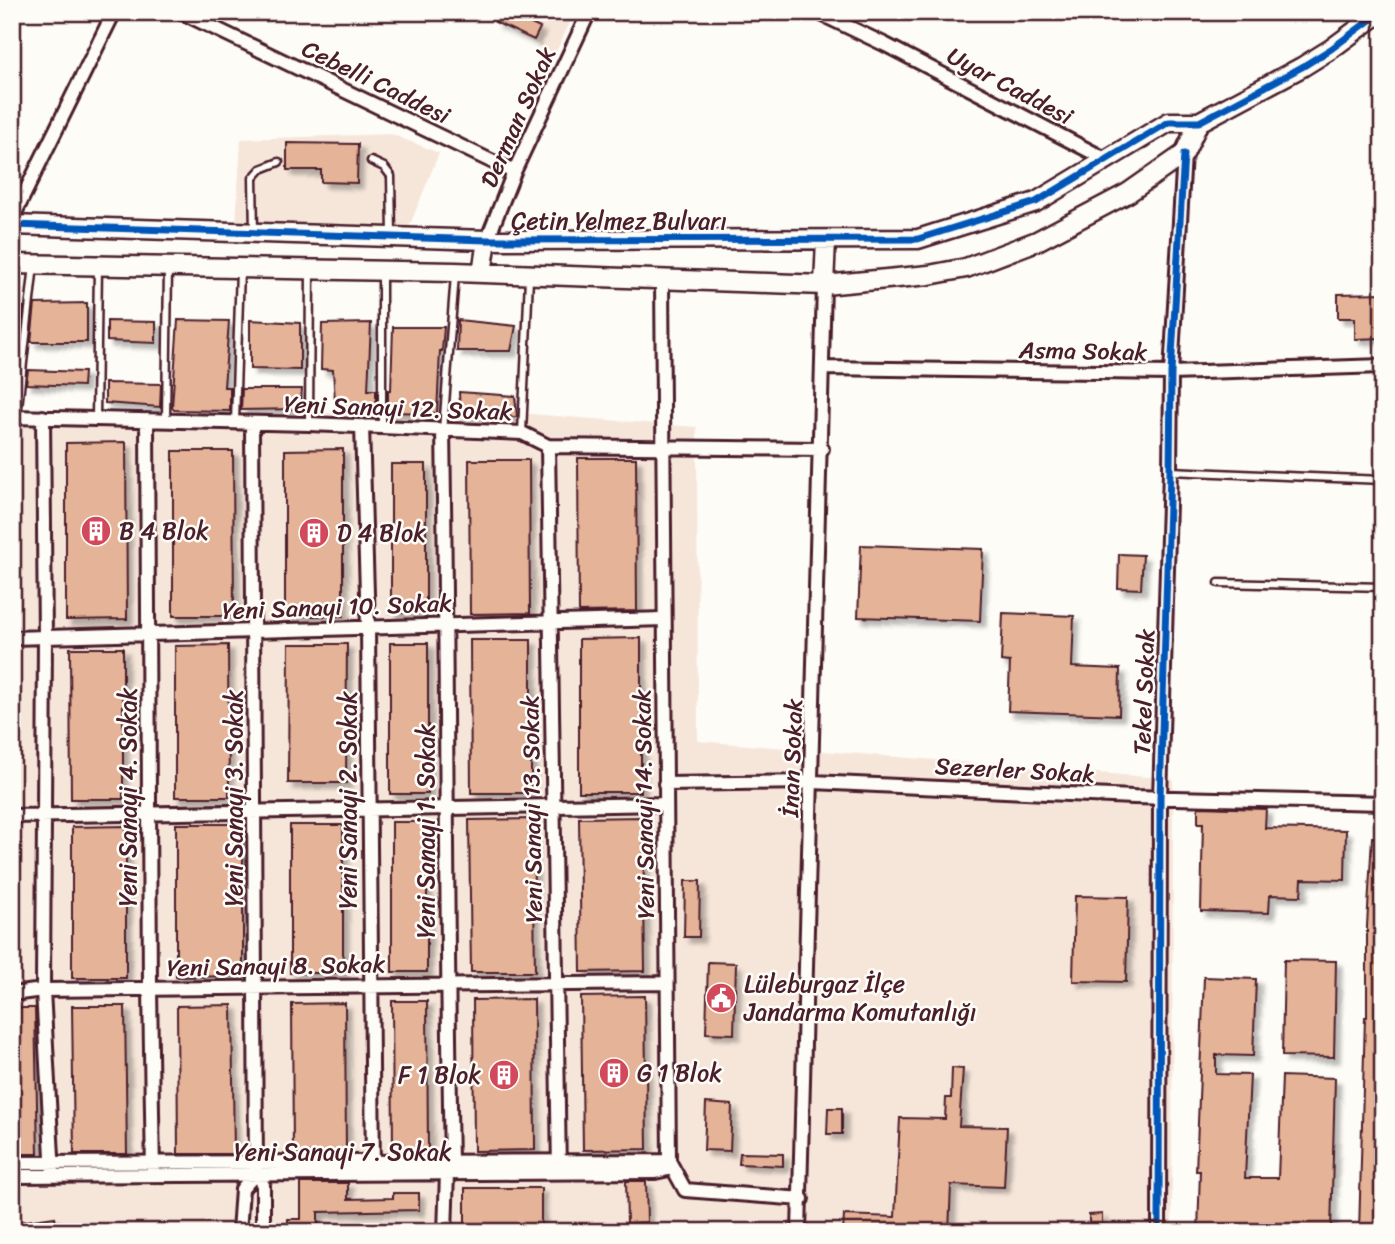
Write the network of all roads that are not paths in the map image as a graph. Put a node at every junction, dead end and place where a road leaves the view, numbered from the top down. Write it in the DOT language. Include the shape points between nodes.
graph roads {
  1 [pos="114,12"];
  2 [pos="181,12"];
  3 [pos="589,12"];
  4 [pos="817,12"];
  5 [pos="1381,12"];
  6 [pos="1199,122"];
  7 [pos="1184,154"];
  8 [pos="1107,160"];
  9 [pos="279,162"];
  10 [pos="371,162"];
  11 [pos="514,172"];
  12 [pos="12,219"];
  13 [pos="12,225"];
  14 [pos="254,232"];
  15 [pos="392,237"];
  16 [pos="487,240"];
  17 [pos="826,240"];
  18 [pos="12,264"];
  19 [pos="34,264"];
  20 [pos="98,264"];
  21 [pos="168,265"];
  22 [pos="240,267"];
  23 [pos="310,269"];
  24 [pos="382,272"];
  25 [pos="455,272"];
  26 [pos="482,273"];
  27 [pos="529,276"];
  28 [pos="662,280"];
  29 [pos="824,285"];
  30 [pos="1383,366"];
  31 [pos="824,368"];
  32 [pos="1171,373"];
  33 [pos="15,416"];
  34 [pos="43,417"];
  35 [pos="96,418"];
  36 [pos="147,420"];
  37 [pos="166,420"];
  38 [pos="235,422"];
  39 [pos="252,423"];
  40 [pos="309,424"];
  41 [pos="362,426"];
  42 [pos="382,427"];
  43 [pos="443,430"];
  44 [pos="522,433"];
  45 [pos="548,446"];
  46 [pos="664,448"];
  47 [pos="822,449"];
  48 [pos="1170,471"];
  49 [pos="1383,480"];
  50 [pos="1219,583"];
  51 [pos="1383,587"];
  52 [pos="664,618"];
  53 [pos="550,622"];
  54 [pos="447,625"];
  55 [pos="368,627"];
  56 [pos="254,631"];
  57 [pos="148,634"];
  58 [pos="45,637"];
  59 [pos="12,638"];
  60 [pos="813,782"];
  61 [pos="665,783"];
  62 [pos="1160,797"];
  63 [pos="1383,803"];
  64 [pos="666,804"];
  65 [pos="553,806"];
  66 [pos="447,808"];
  67 [pos="369,809"];
  68 [pos="255,811"];
  69 [pos="149,814"];
  70 [pos="12,816"];
  71 [pos="44,816"];
  72 [pos="667,983"];
  73 [pos="555,984"];
  74 [pos="447,985"];
  75 [pos="370,986"];
  76 [pos="256,988"];
  77 [pos="150,989"];
  78 [pos="43,990"];
  79 [pos="12,994"];
  80 [pos="12,1163"];
  81 [pos="671,1165"];
  82 [pos="559,1166"];
  83 [pos="373,1167"];
  84 [pos="449,1167"];
  85 [pos="256,1168"];
  86 [pos="53,1169"];
  87 [pos="153,1169"];
  88 [pos="12,1176"];
  89 [pos="802,1199"];
  90 [pos="239,1232"];
  91 [pos="263,1232"];
  92 [pos="445,1232"];
  93 [pos="799,1232"];
  94 [pos="1160,1232"];
  1 -- 12 [label="street"];
  2 -- 11 [label="street, Cebelli Caddesi"];
  3 -- 11 [label="street, Derman Sokak"];
  4 -- 8 [label="street, Uyar Caddesi"];
  5 -- 6 [label="street" via="1302,67"];
  6 -- 7 [label="street"];
  6 -- 8 [label="street, Çetin Yelmez Bulvarı" via="1169,122"];
  7 -- 29 [label="street" via="1128,193 1037,241 966,268"];
  7 -- 32 [label="street, Tekel Sokak"];
  8 -- 17 [label="street, Çetin Yelmez Bulvarı" via="1036,202 918,239"];
  9 -- 14 [label="lane" via="253,178"];
  10 -- 15 [label="lane" via="391,176"];
  11 -- 16 [label="street, Derman Sokak"];
  13 -- 14 [label="street, Çetin Yelmez Bulvarı"];
  14 -- 15 [label="street, Çetin Yelmez Bulvarı"];
  15 -- 16 [label="street, Çetin Yelmez Bulvarı"];
  16 -- 17 [label="street, Çetin Yelmez Bulvarı"];
  16 -- 26 [label="street"];
  17 -- 29 [label="street"];
  18 -- 19 [label="street"];
  19 -- 20 [label="street"];
  19 -- 33 [label="lane"];
  20 -- 21 [label="street"];
  20 -- 35 [label="lane"];
  21 -- 22 [label="street"];
  21 -- 37 [label="lane"];
  22 -- 23 [label="street"];
  22 -- 38 [label="lane"];
  23 -- 24 [label="street"];
  23 -- 40 [label="lane"];
  24 -- 25 [label="street"];
  24 -- 42 [label="lane"];
  25 -- 26 [label="street"];
  25 -- 43 [label="lane"];
  26 -- 27 [label="street"];
  27 -- 28 [label="street"];
  27 -- 44 [label="lane"];
  28 -- 29 [label="street"];
  28 -- 46 [label="street, Yeni Sanayi 14. Sokak"];
  29 -- 31 [label="street, İnan Sokak"];
  30 -- 32 [label="street, Asma Sokak"];
  31 -- 32 [label="street, Asma Sokak"];
  31 -- 47 [label="street, İnan Sokak"];
  32 -- 48 [label="street, Tekel Sokak"];
  33 -- 34 [label="street, Yeni Sanayi 12. Sokak"];
  34 -- 35 [label="street, Yeni Sanayi 12. Sokak"];
  34 -- 58 [label="street"];
  35 -- 36 [label="street, Yeni Sanayi 12. Sokak"];
  36 -- 37 [label="street, Yeni Sanayi 12. Sokak"];
  36 -- 57 [label="street, Yeni Sanayi 4. Sokak"];
  37 -- 38 [label="street, Yeni Sanayi 12. Sokak"];
  38 -- 39 [label="street, Yeni Sanayi 12. Sokak"];
  39 -- 40 [label="street, Yeni Sanayi 12. Sokak"];
  39 -- 56 [label="street, Yeni Sanayi 3. Sokak"];
  40 -- 41 [label="street, Yeni Sanayi 12. Sokak"];
  41 -- 42 [label="street, Yeni Sanayi 12. Sokak"];
  41 -- 55 [label="street, Yeni Sanayi 2. Sokak"];
  42 -- 43 [label="street, Yeni Sanayi 12. Sokak"];
  43 -- 44 [label="street, Yeni Sanayi 12. Sokak"];
  43 -- 54 [label="street, Yeni Sanayi 1. Sokak"];
  44 -- 45 [label="street, Yeni Sanayi 12. Sokak"];
  45 -- 46 [label="street, Yeni Sanayi 12. Sokak"];
  45 -- 53 [label="street, Yeni Sanayi 13. Sokak"];
  46 -- 47 [label="street, Yeni Sanayi 12. Sokak"];
  46 -- 52 [label="street, Yeni Sanayi 14. Sokak"];
  47 -- 60 [label="street, İnan Sokak"];
  48 -- 49 [label="lane"];
  48 -- 62 [label="street, Tekel Sokak"];
  50 -- 51 [label="lane"];
  52 -- 53 [label="street, Yeni Sanayi 10. Sokak"];
  52 -- 61 [label="street, Yeni Sanayi 14. Sokak"];
  53 -- 54 [label="street, Yeni Sanayi 10. Sokak"];
  53 -- 65 [label="street, Yeni Sanayi 13. Sokak"];
  54 -- 55 [label="street, Yeni Sanayi 10. Sokak"];
  54 -- 66 [label="street, Yeni Sanayi 1. Sokak"];
  55 -- 56 [label="street, Yeni Sanayi 10. Sokak"];
  55 -- 67 [label="street, Yeni Sanayi 2. Sokak"];
  56 -- 57 [label="street, Yeni Sanayi 10. Sokak"];
  56 -- 68 [label="street, Yeni Sanayi 3. Sokak"];
  57 -- 58 [label="street, Yeni Sanayi 10. Sokak"];
  57 -- 69 [label="street, Yeni Sanayi 4. Sokak"];
  58 -- 59 [label="street, Yeni Sanayi 10. Sokak"];
  58 -- 71 [label="street"];
  60 -- 61 [label="street, Sezerler Sokak"];
  60 -- 62 [label="street, Sezerler Sokak"];
  60 -- 89 [label="street, İnan Sokak"];
  61 -- 64 [label="street, Yeni Sanayi 14. Sokak"];
  62 -- 63 [label="street, Sezerler Sokak"];
  62 -- 94 [label="street, Tekel Sokak"];
  64 -- 65 [label="street"];
  64 -- 72 [label="street, Yeni Sanayi 14. Sokak"];
  65 -- 66 [label="street"];
  65 -- 73 [label="street, Yeni Sanayi 13. Sokak"];
  66 -- 67 [label="street"];
  66 -- 74 [label="street, Yeni Sanayi 1. Sokak"];
  67 -- 68 [label="street"];
  67 -- 75 [label="street, Yeni Sanayi 2. Sokak"];
  68 -- 69 [label="street"];
  68 -- 76 [label="street, Yeni Sanayi 3. Sokak"];
  69 -- 71 [label="street"];
  69 -- 77 [label="street, Yeni Sanayi 4. Sokak"];
  70 -- 71 [label="street"];
  71 -- 78 [label="street"];
  72 -- 73 [label="street, Yeni Sanayi 8. Sokak"];
  72 -- 81 [label="street, Yeni Sanayi 14. Sokak"];
  73 -- 74 [label="street, Yeni Sanayi 8. Sokak"];
  73 -- 82 [label="street, Yeni Sanayi 13. Sokak"];
  74 -- 75 [label="street, Yeni Sanayi 8. Sokak"];
  74 -- 84 [label="street, Yeni Sanayi 1. Sokak"];
  75 -- 76 [label="street, Yeni Sanayi 8. Sokak"];
  75 -- 83 [label="street, Yeni Sanayi 2. Sokak"];
  76 -- 77 [label="street, Yeni Sanayi 8. Sokak"];
  76 -- 85 [label="street, Yeni Sanayi 3. Sokak"];
  77 -- 78 [label="street, Yeni Sanayi 8. Sokak"];
  77 -- 87 [label="street, Yeni Sanayi 4. Sokak"];
  78 -- 79 [label="street, Yeni Sanayi 8. Sokak"];
  78 -- 86 [label="street"];
  80 -- 86 [label="street, Yeni Sanayi 7. Sokak"];
  81 -- 82 [label="street, Yeni Sanayi 7. Sokak"];
  81 -- 89 [label="street" via="685,1190"];
  82 -- 84 [label="street, Yeni Sanayi 7. Sokak"];
  83 -- 84 [label="street, Yeni Sanayi 7. Sokak"];
  83 -- 85 [label="street, Yeni Sanayi 7. Sokak"];
  84 -- 92 [label="street, Yeni Sanayi 1. Sokak"];
  85 -- 87 [label="street, Yeni Sanayi 7. Sokak"];
  85 -- 90 [label="street, Yeni Sanayi 3. Sokak" via="242,1189"];
  85 -- 91 [label="street, Yeni Sanayi 3. Sokak" via="264,1185"];
  86 -- 87 [label="street, Yeni Sanayi 7. Sokak"];
  86 -- 88 [label="street, Yeni Sanayi 7. Sokak"];
  89 -- 93 [label="street, İnan Sokak"];
}
